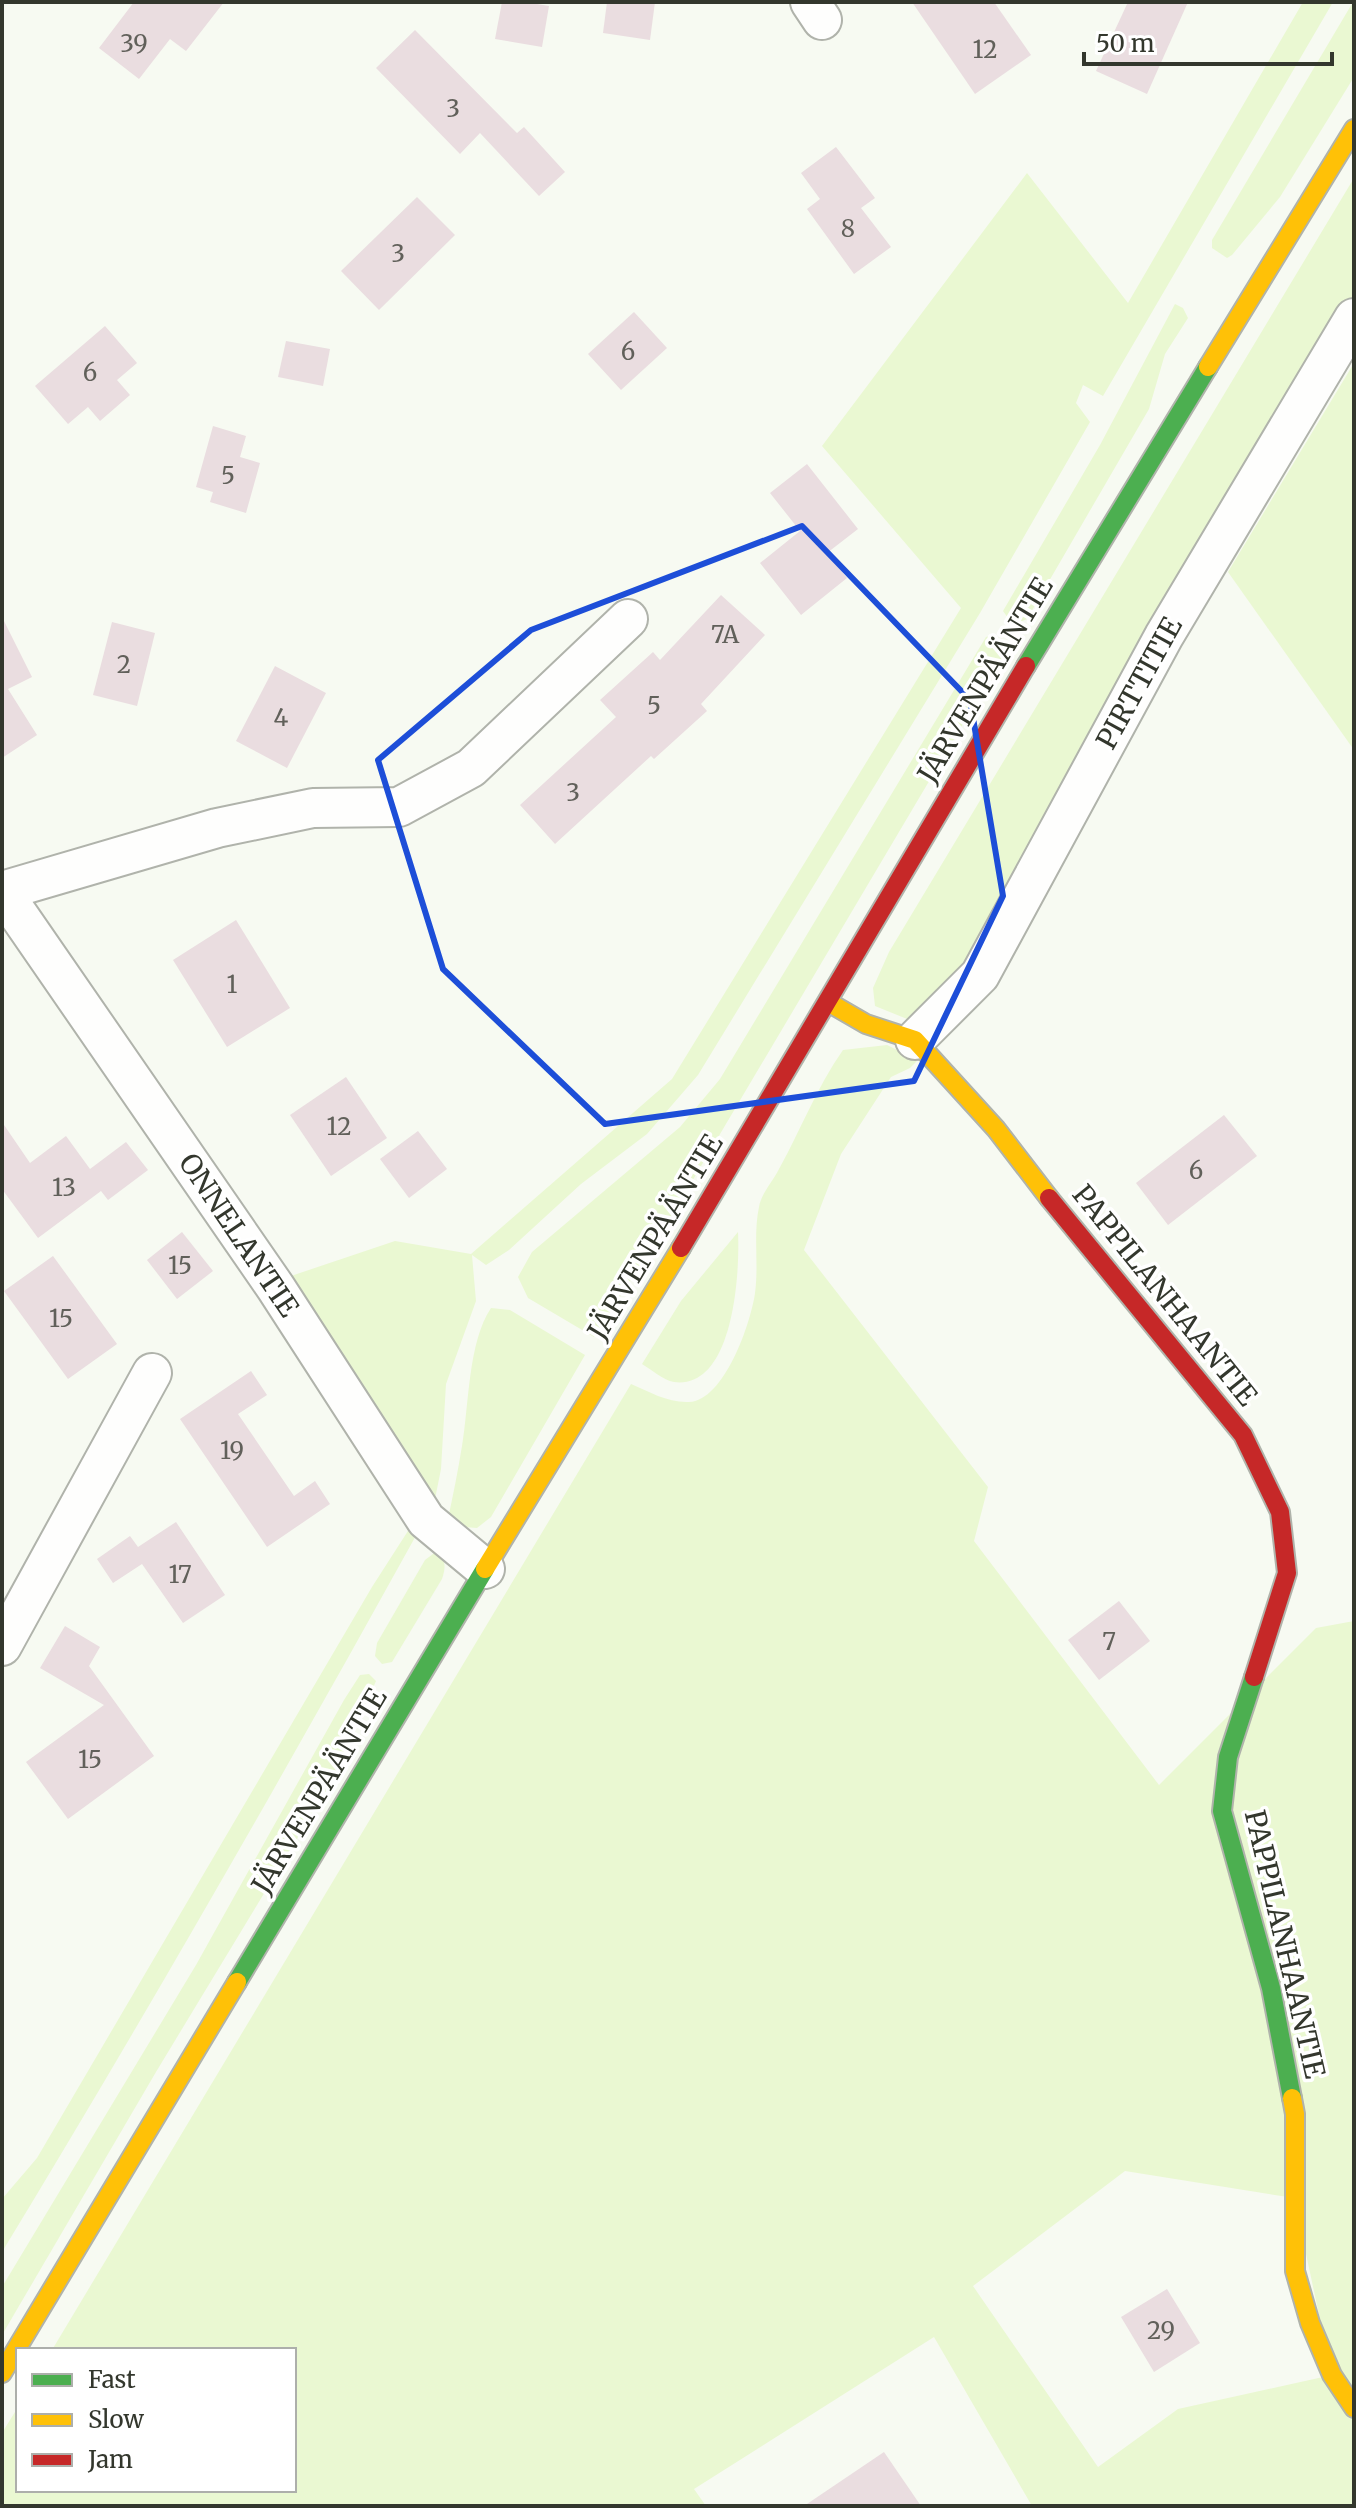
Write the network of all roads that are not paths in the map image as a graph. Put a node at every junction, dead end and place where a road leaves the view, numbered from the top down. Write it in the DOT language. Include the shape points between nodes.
graph roads {
  1 [pos="1354,129"];
  2 [pos="1354,318"];
  3 [pos="628,619"];
  4 [pos="2,891"];
  5 [pos="828,1002"];
  6 [pos="915,1040"];
  7 [pos="152,1373"];
  8 [pos="485,1569"];
  9 [pos="2,1646"];
  10 [pos="17,2348"];
  11 [pos="16,2350"];
  12 [pos="2,2373"];
  13 [pos="1354,2408"];
  1 -- 5 [label="main road, JÄRVENPÄÄNTIE" via="1085,567"];
  2 -- 6 [label="street, PIRTTITIE" via="1164,636 980,975"];
  3 -- 4 [label="street" via="471,768 399,807 313,808 272,816"];
  4 -- 8 [label="street, ONNELANTIE" via="276,1288 426,1520"];
  5 -- 6 [label="main road, PAPPILANHAANTIE" via="866,1024"];
  5 -- 8 [label="main road, JÄRVENPÄÄNTIE"];
  6 -- 13 [label="main road, PAPPILANHAANTIE" via="996,1129 1243,1435 1280,1512 1287,1573 1228,1757 1222,1811 1271,1988 1291,2088 1295,2271 1326,2362"];
  7 -- 9 [label="street"];
  8 -- 10 [label="main road, JÄRVENPÄÄNTIE"];
  11 -- 12 [label="main road, JÄRVENPÄÄNTIE"];
}
